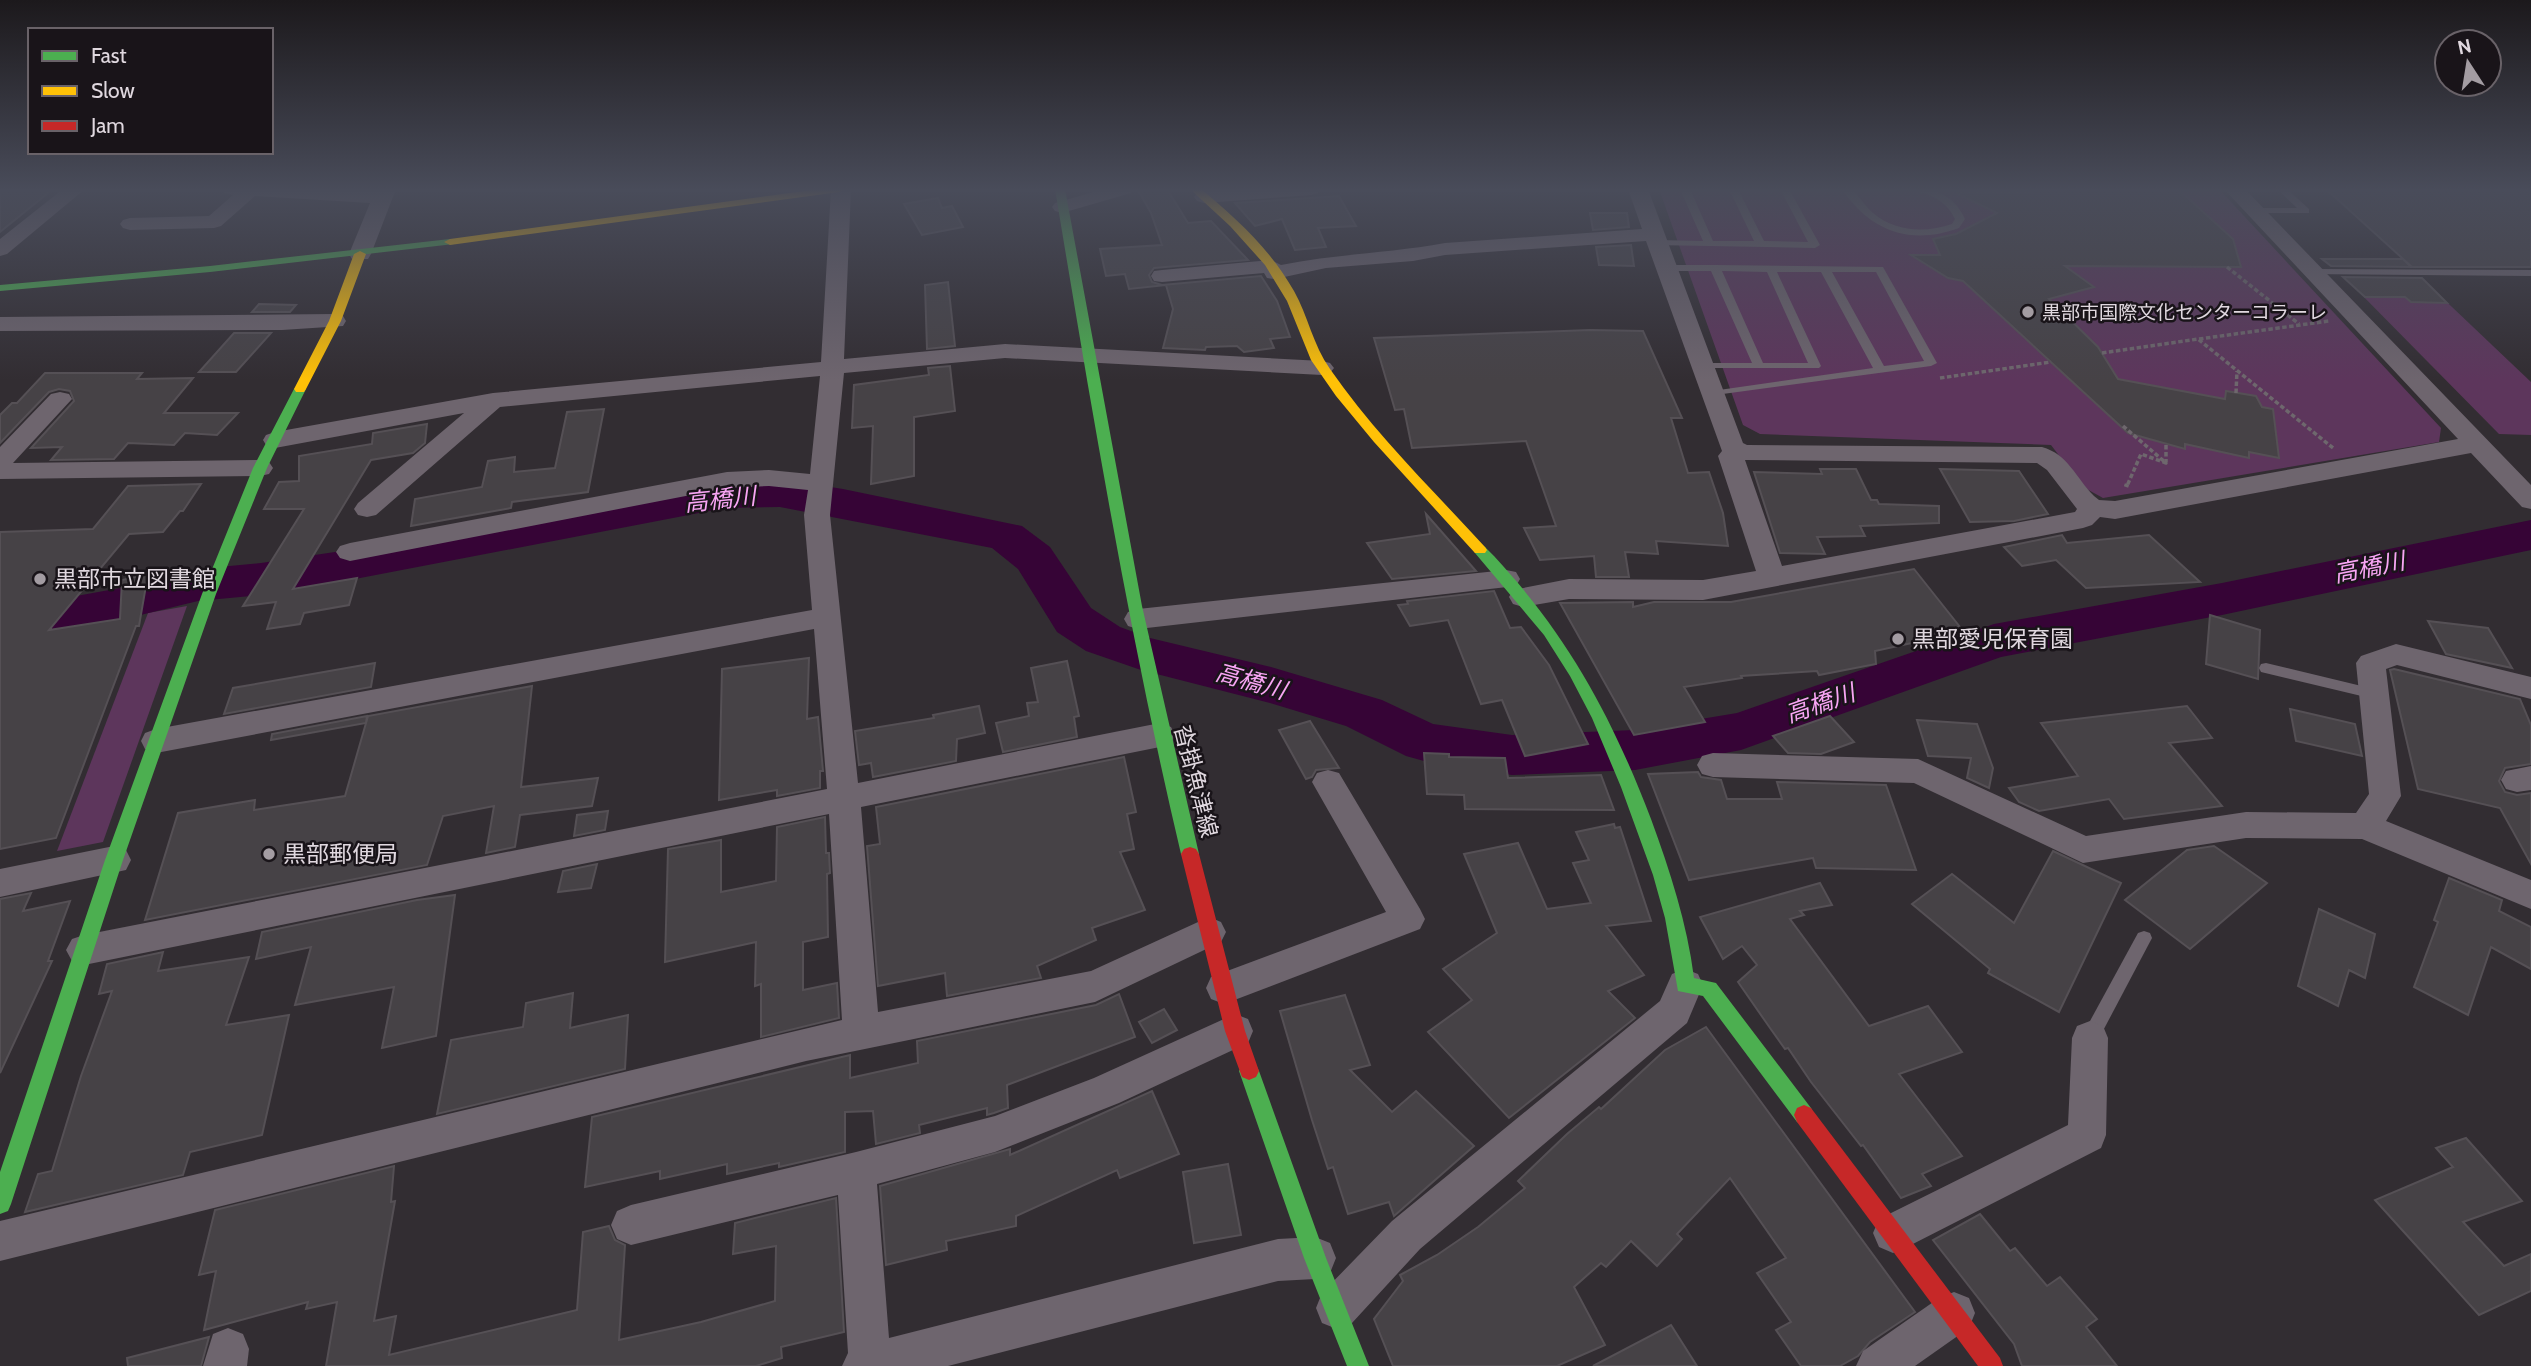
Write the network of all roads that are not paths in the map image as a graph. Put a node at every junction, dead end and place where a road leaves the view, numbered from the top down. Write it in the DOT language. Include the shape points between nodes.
graph roads {
  1 [pos="369,253"];
  2 [pos="837,253"];
  3 [pos="1070,253"];
  4 [pos="1256,253"];
  5 [pos="1425,253"];
  6 [pos="1661,253"];
  7 [pos="2294,253"];
  8 [pos="360,254"];
  9 [pos="1666,268"];
  10 [pos="1715,268"];
  11 [pos="1771,269"];
  12 [pos="1825,269"];
  13 [pos="1273,270"];
  14 [pos="2312,272"];
  15 [pos="2531,273"];
  16 [pos="1162,276"];
  17 [pos="0,288"];
  18 [pos="335,321"];
  19 [pos="0,324"];
  20 [pos="1087,354"];
  21 [pos="1702,366"];
  22 [pos="1759,366"];
  23 [pos="1815,366"];
  24 [pos="831,367"];
  25 [pos="1322,368"];
  26 [pos="1880,370"];
  27 [pos="1821,379"];
  28 [pos="1712,394"];
  29 [pos="60,399"];
  30 [pos="493,400"];
  31 [pos="275,440"];
  32 [pos="2476,444"];
  33 [pos="1740,452"];
  34 [pos="0,462"];
  35 [pos="260,468"];
  36 [pos="0,471"];
  37 [pos="822,483"];
  38 [pos="2531,501"];
  39 [pos="367,509"];
  40 [pos="2104,509"];
  41 [pos="350,552"];
  42 [pos="1772,578"];
  43 [pos="1515,588"];
  44 [pos="826,617"];
  45 [pos="1138,619"];
  46 [pos="2266,668"];
  47 [pos="2531,688"];
  48 [pos="2374,694"];
  49 [pos="1160,735"];
  50 [pos="156,741"];
  51 [pos="1713,765"];
  52 [pos="1328,782"];
  53 [pos="844,799"];
  54 [pos="2365,826"];
  55 [pos="114,860"];
  56 [pos="0,883"];
  57 [pos="2531,895"];
  58 [pos="1209,932"];
  59 [pos="2144,938"];
  60 [pos="84,950"];
  61 [pos="1685,985"];
  62 [pos="1224,988"];
  63 [pos="1234,1031"];
  64 [pos="861,1033"];
  65 [pos="2090,1038"];
  66 [pos="856,1171"];
  67 [pos="0,1204"];
  68 [pos="631,1225"];
  69 [pos="1894,1233"];
  70 [pos="0,1241"];
  71 [pos="1315,1258"];
  72 [pos="1337,1308"];
  73 [pos="1954,1313"];
  74 [pos="884,1363"];
  75 [pos="1358,1366"];
  76 [pos="1878,1366"];
  77 [pos="1992,1366"];
  1 -- 8 [label="street"];
  2 -- 24 [label="street"];
  3 -- 20 [label="street, 沓掛魚津線"];
  4 -- 13 [label="street"];
  5 -- 13 [label="street"];
  6 -- 9 [label="street"];
  7 -- 14 [label="street"];
  8 -- 17 [label="street"];
  8 -- 18 [label="street"];
  9 -- 10 [label="lane"];
  9 -- 21 [label="street"];
  10 -- 11 [label="lane"];
  10 -- 22 [label="lane"];
  11 -- 12 [label="lane"];
  11 -- 23 [label="lane"];
  12 -- 26 [label="lane"];
  12 -- 26 [label="lane" via="1879,270 1931,363"];
  13 -- 16 [label="street"];
  13 -- 25 [label="street" via="1288,291"];
  14 -- 15 [label="lane"];
  14 -- 32 [label="street"];
  18 -- 19 [label="street"];
  18 -- 31 [label="street"];
  20 -- 24 [label="street" via="1005,351"];
  20 -- 25 [label="street"];
  20 -- 45 [label="street, 沓掛魚津線"];
  21 -- 22 [label="lane"];
  21 -- 28 [label="street"];
  22 -- 23 [label="lane"];
  23 -- 27 [label="lane"];
  24 -- 30 [label="street"];
  24 -- 37 [label="street"];
  25 -- 43 [label="street"];
  26 -- 27 [label="lane"];
  27 -- 28 [label="lane"];
  28 -- 33 [label="street" via="1731,447"];
  29 -- 34 [label="street"];
  30 -- 31 [label="street"];
  30 -- 39 [label="street"];
  31 -- 35 [label="street"];
  32 -- 38 [label="street"];
  32 -- 40 [label="street"];
  33 -- 40 [label="street" via="2042,456 2053,459 2079,501"];
  33 -- 42 [label="street" via="1731,456"];
  35 -- 36 [label="street"];
  35 -- 50 [label="street"];
  37 -- 41 [label="street" via="727,480"];
  37 -- 44 [label="street" via="817,515"];
  40 -- 42 [label="street" via="2083,519"];
  42 -- 43 [label="street" via="1703,590"];
  43 -- 45 [label="street"];
  43 -- 61 [label="street" via="1576,672 1621,762 1677,915"];
  44 -- 50 [label="street"];
  44 -- 53 [label="street"];
  45 -- 49 [label="street, 沓掛魚津線"];
  46 -- 48 [label="lane"];
  47 -- 48 [label="street" via="2396,654 2371,663"];
  48 -- 54 [label="street" via="2385,796"];
  49 -- 53 [label="street"];
  49 -- 58 [label="street, 沓掛魚津線"];
  50 -- 55 [label="street"];
  51 -- 54 [label="street" via="1918,771 2083,850 2246,825"];
  52 -- 62 [label="street" via="1408,919"];
  53 -- 60 [label="street"];
  53 -- 64 [label="street"];
  54 -- 57 [label="street"];
  55 -- 56 [label="street"];
  55 -- 60 [label="street"];
  58 -- 62 [label="street, 沓掛魚津線"];
  58 -- 64 [label="street" via="1095,986"];
  59 -- 65 [label="lane"];
  60 -- 67 [label="street"];
  61 -- 69 [label="street" via="1709,989"];
  61 -- 72 [label="street" via="1674,1012 1406,1236"];
  62 -- 63 [label="street, 沓掛魚津線"];
  63 -- 66 [label="street" via="1106,1091 995,1134"];
  63 -- 71 [label="street, 沓掛魚津線"];
  64 -- 70 [label="street"];
  65 -- 69 [label="street" via="2087,1135"];
  66 -- 68 [label="street"];
  66 -- 74 [label="street"];
  69 -- 73 [label="street"];
  71 -- 72 [label="street, 沓掛魚津線"];
  71 -- 74 [label="street" via="1278,1260"];
  72 -- 75 [label="street, 沓掛魚津線"];
  73 -- 76 [label="street"];
  73 -- 77 [label="street"];
}
